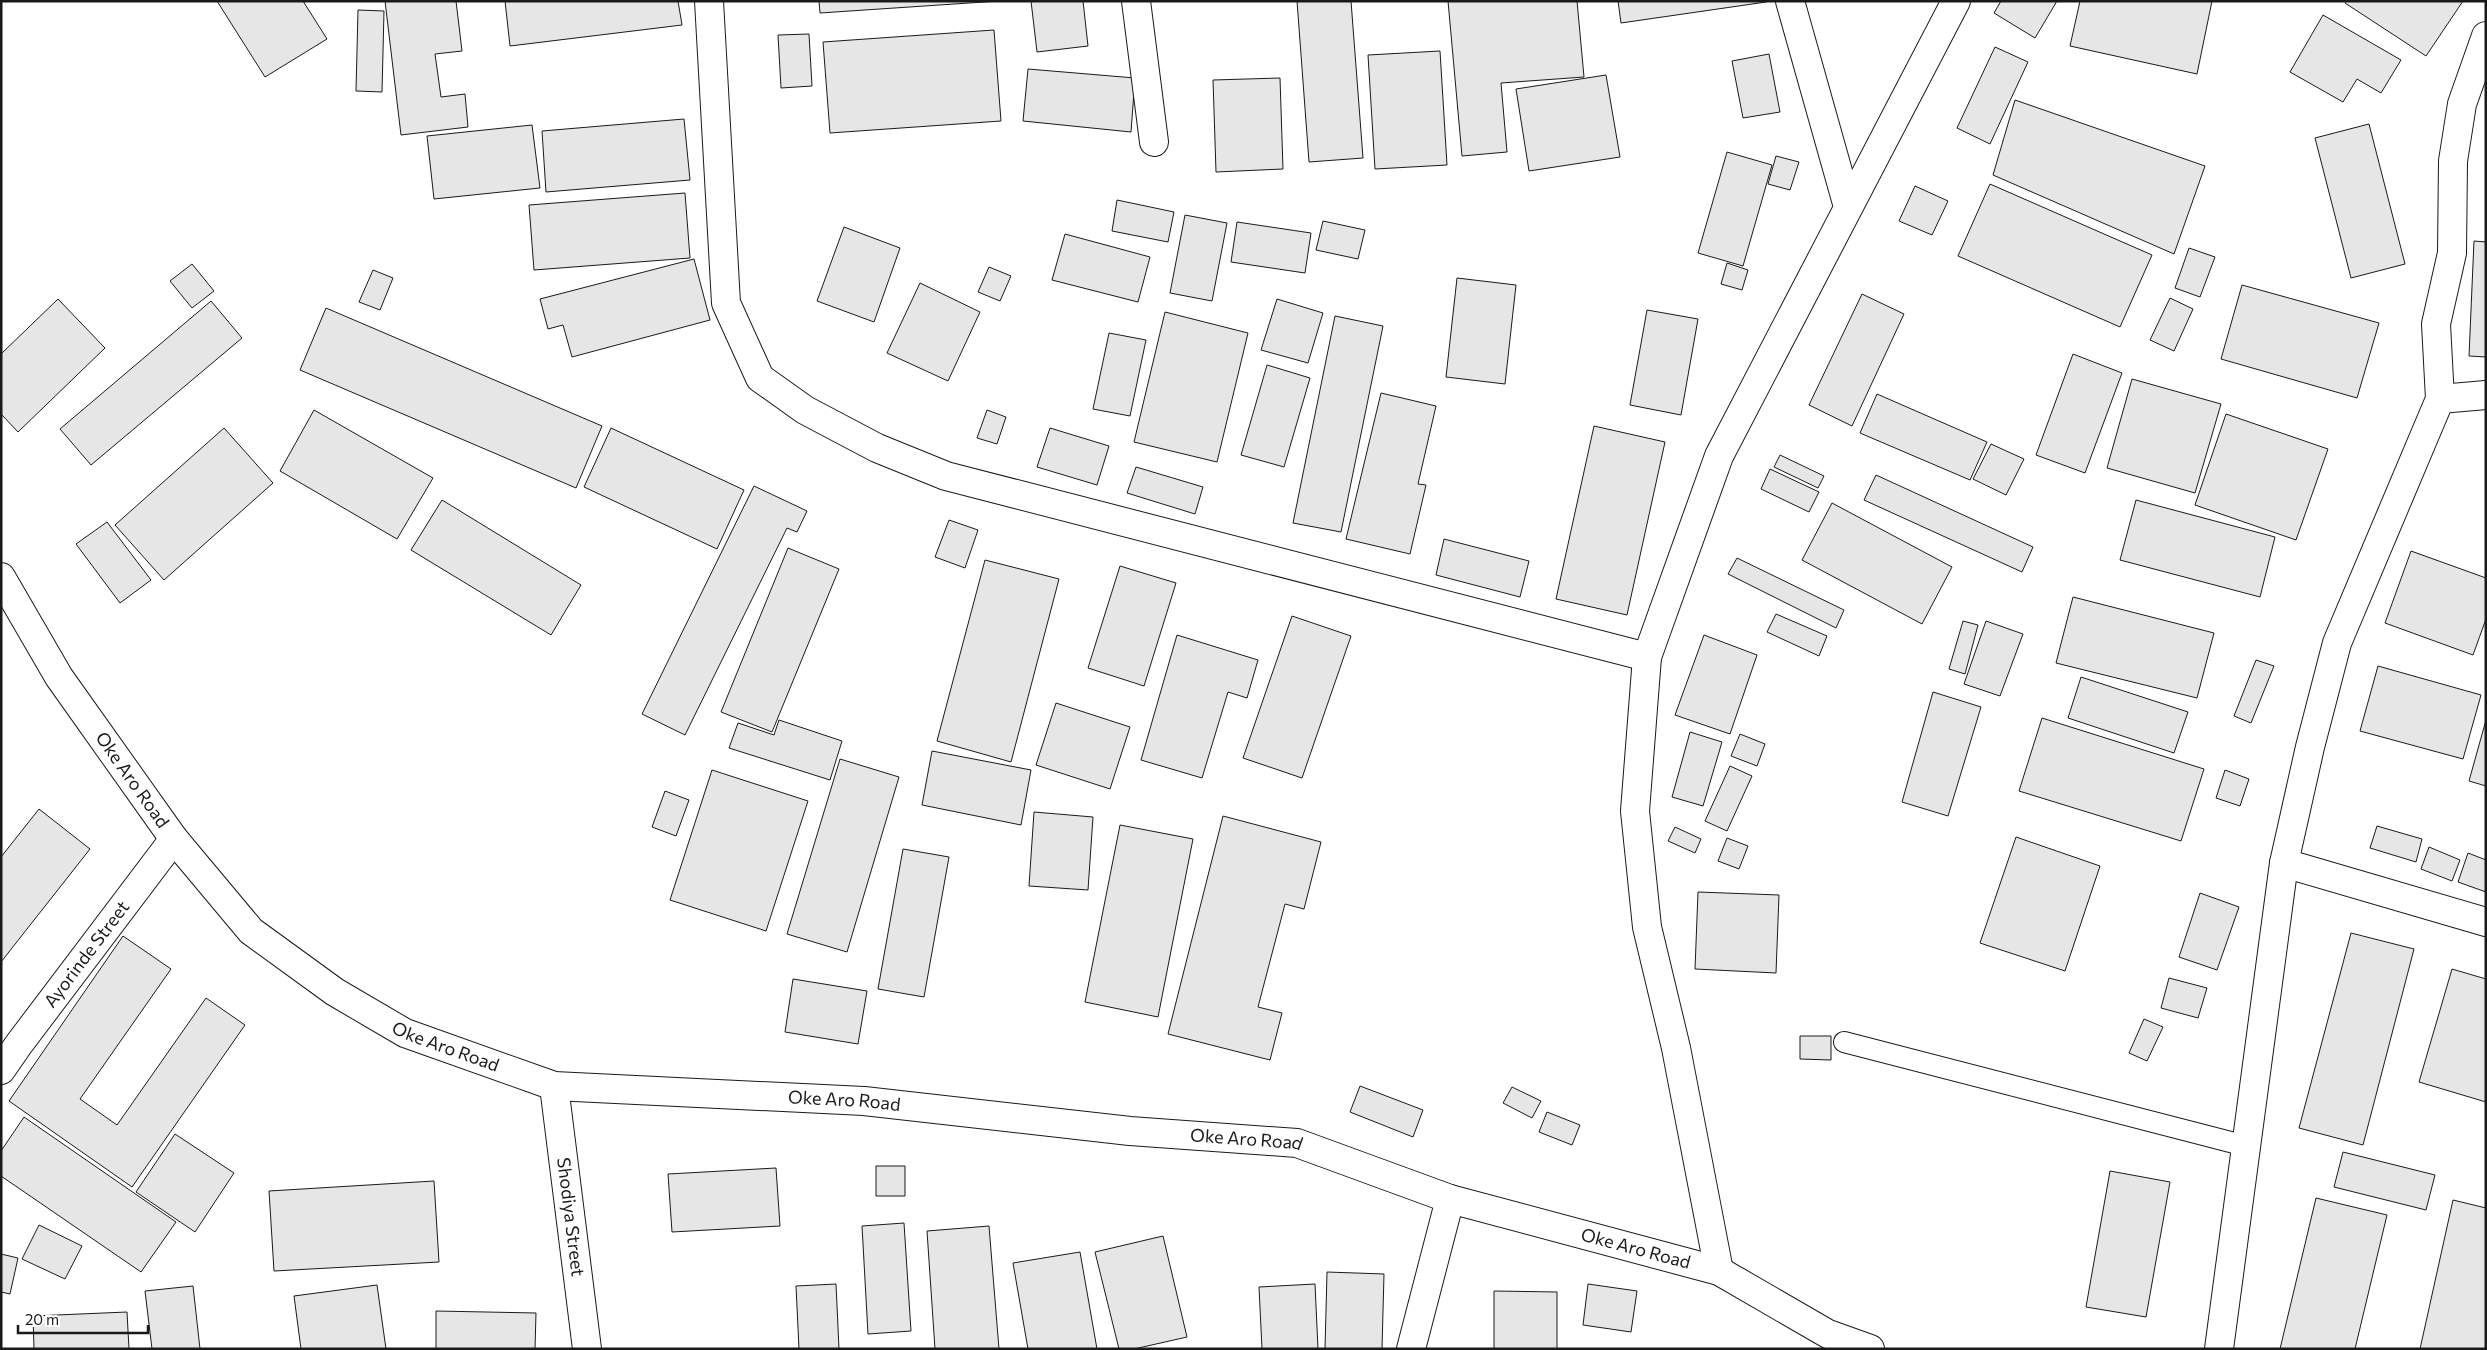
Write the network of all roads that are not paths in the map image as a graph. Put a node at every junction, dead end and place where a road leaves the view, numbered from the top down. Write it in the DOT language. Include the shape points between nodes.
graph roads {
  1 [pos="709,1"];
  2 [pos="1136,1"];
  3 [pos="1790,1"];
  4 [pos="1956,1"];
  5 [pos="2486,36"];
  6 [pos="1154,142"];
  7 [pos="1848,207"];
  8 [pos="2486,395"];
  9 [pos="2440,399"];
  10 [pos="1,577"];
  11 [pos="1648,657"];
  12 [pos="174,840"];
  13 [pos="2284,863"];
  14 [pos="2486,922"];
  15 [pos="1844,1042"];
  16 [pos="1,1070"];
  17 [pos="554,1086"];
  18 [pos="2246,1146"];
  19 [pos="1450,1199"];
  20 [pos="1719,1271"];
  21 [pos="1825,1342"];
  22 [pos="587,1349"];
  23 [pos="1411,1349"];
  24 [pos="1870,1349"];
  25 [pos="2219,1349"];
  1 -- 11 [label="street" via="726,303 760,378 805,410 877,448 946,476"];
  2 -- 6 [label="street"];
  3 -- 7 [label="street"];
  4 -- 7 [label="street"];
  5 -- 9 [label="street" via="2462,104 2453,161 2452,253 2436,324"];
  7 -- 11 [label="street" via="1720,456"];
  8 -- 9 [label="street"];
  9 -- 13 [label="street" via="2337,643"];
  10 -- 12 [label="street, Oke Aro Road" via="59,677"];
  11 -- 20 [label="street" via="1634,811 1647,927 1676,1048"];
  12 -- 16 [label="street, Ayorinde Street"];
  12 -- 17 [label="street, Oke Aro Road" via="252,931 335,992 405,1033"];
  13 -- 14 [label="street"];
  13 -- 18 [label="street"];
  15 -- 18 [label="lane"];
  17 -- 19 [label="street, Oke Aro Road" via="864,1102 1130,1131 1297,1143"];
  17 -- 22 [label="street, Shodiya Street"];
  18 -- 25 [label="street"];
  19 -- 20 [label="street, Oke Aro Road"];
  19 -- 23 [label="street"];
  20 -- 21 [label="street, Oke Aro Road"];
  21 -- 24 [label="street, Oke Aro Road"];
}
